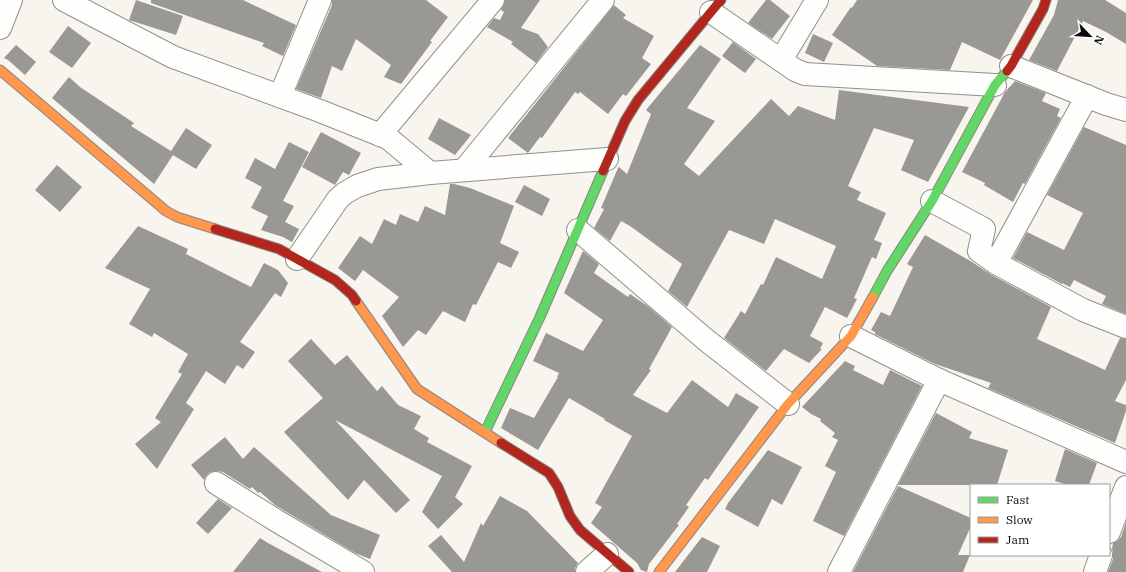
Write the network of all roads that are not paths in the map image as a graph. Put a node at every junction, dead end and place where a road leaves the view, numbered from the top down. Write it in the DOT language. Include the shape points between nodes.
graph roads {
  1 [pos="11,0"];
  2 [pos="64,0"];
  3 [pos="320,0"];
  4 [pos="493,0"];
  5 [pos="603,0"];
  6 [pos="817,0"];
  7 [pos="1046,0"];
  8 [pos="716,6"];
  9 [pos="0,28"];
  10 [pos="781,60"];
  11 [pos="1010,66"];
  12 [pos="0,70"];
  13 [pos="994,85"];
  14 [pos="280,96"];
  15 [pos="1087,96"];
  16 [pos="1126,110"];
  17 [pos="380,135"];
  18 [pos="607,159"];
  19 [pos="464,170"];
  20 [pos="430,173"];
  21 [pos="932,201"];
  22 [pos="578,230"];
  23 [pos="297,259"];
  24 [pos="996,263"];
  25 [pos="1126,327"];
  26 [pos="851,336"];
  27 [pos="939,380"];
  28 [pos="788,404"];
  29 [pos="485,432"];
  30 [pos="1126,462"];
  31 [pos="216,483"];
  32 [pos="1125,493"];
  33 [pos="1110,530"];
  34 [pos="607,554"];
  35 [pos="1101,556"];
  36 [pos="363,572"];
  37 [pos="587,572"];
  38 [pos="629,572"];
  39 [pos="659,572"];
  40 [pos="839,572"];
  41 [pos="1095,572"];
  1 -- 9 [label="street"];
  2 -- 14 [label="street" via="173,57"];
  3 -- 14 [label="street"];
  4 -- 17 [label="street"];
  5 -- 19 [label="street"];
  6 -- 10 [label="street"];
  7 -- 11 [label="street"];
  8 -- 10 [label="street"];
  8 -- 18 [label="street" via="631,110"];
  10 -- 13 [label="street" via="805,74"];
  11 -- 13 [label="street"];
  11 -- 15 [label="street"];
  12 -- 23 [label="street" via="166,211 177,217 275,247"];
  13 -- 21 [label="street"];
  14 -- 17 [label="street"];
  15 -- 16 [label="street"];
  15 -- 24 [label="street"];
  17 -- 20 [label="street" via="391,140"];
  18 -- 19 [label="street"];
  18 -- 22 [label="street"];
  19 -- 20 [label="street"];
  20 -- 23 [label="street" via="378,180 357,186 346,193 338,199"];
  21 -- 24 [label="street" via="984,229 979,251"];
  21 -- 26 [label="street" via="887,271"];
  22 -- 28 [label="street" via="706,340"];
  22 -- 29 [label="street"];
  23 -- 29 [label="street" via="335,280 352,295 417,388"];
  24 -- 25 [label="street" via="1083,310"];
  26 -- 27 [label="street"];
  26 -- 28 [label="street"];
  27 -- 30 [label="street"];
  27 -- 40 [label="street"];
  28 -- 39 [label="street"];
  29 -- 34 [label="street" via="549,472 574,523"];
  31 -- 36 [label="street"];
  32 -- 33 [label="street"];
  34 -- 37 [label="street"];
  34 -- 38 [label="street"];
  35 -- 41 [label="street"];
}
